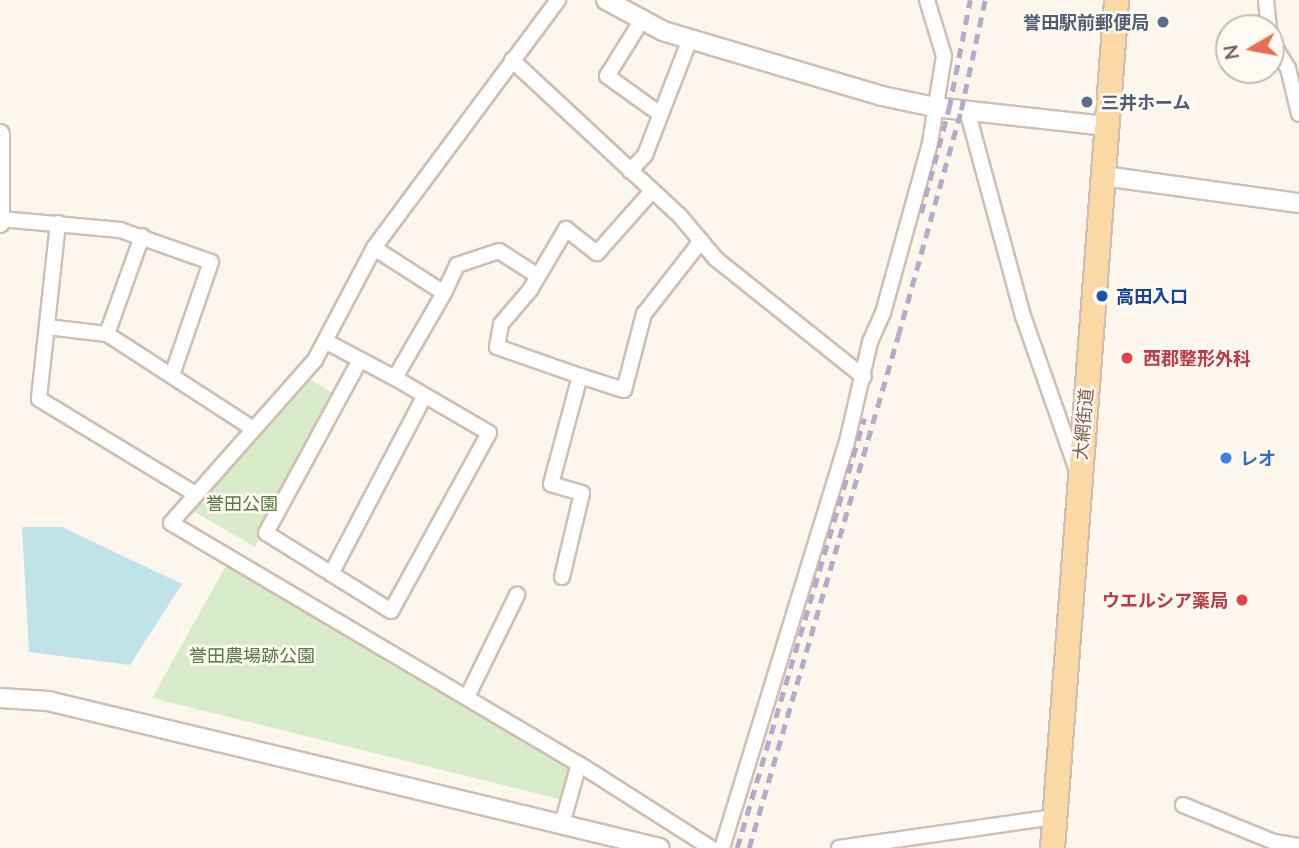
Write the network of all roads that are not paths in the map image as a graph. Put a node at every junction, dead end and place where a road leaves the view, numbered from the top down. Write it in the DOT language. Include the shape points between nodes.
graph roads {
  1 [pos="558,0"];
  2 [pos="606,0"];
  3 [pos="927,0"];
  4 [pos="1116,0"];
  5 [pos="642,20"];
  6 [pos="690,39"];
  7 [pos="512,60"];
  8 [pos="1285,63"];
  9 [pos="934,107"];
  10 [pos="967,110"];
  11 [pos="660,114"];
  12 [pos="1299,114"];
  13 [pos="1107,126"];
  14 [pos="0,134"];
  15 [pos="629,171"];
  16 [pos="1104,176"];
  17 [pos="652,191"];
  18 [pos="1299,203"];
  19 [pos="0,221"];
  20 [pos="58,223"];
  21 [pos="142,236"];
  22 [pos="701,241"];
  23 [pos="374,248"];
  24 [pos="538,276"];
  25 [pos="444,293"];
  26 [pos="47,327"];
  27 [pos="107,334"];
  28 [pos="325,341"];
  29 [pos="360,360"];
  30 [pos="172,375"];
  31 [pos="580,376"];
  32 [pos="864,377"];
  33 [pos="395,378"];
  34 [pos="424,397"];
  35 [pos="252,428"];
  36 [pos="1079,474"];
  37 [pos="195,494"];
  38 [pos="331,573"];
  39 [pos="562,577"];
  40 [pos="517,595"];
  41 [pos="467,697"];
  42 [pos="0,698"];
  43 [pos="579,764"];
  44 [pos="1183,805"];
  45 [pos="1055,817"];
  46 [pos="562,824"];
  47 [pos="1299,846"];
  48 [pos="660,848"];
  49 [pos="711,848"];
  50 [pos="722,848"];
  51 [pos="839,848"];
  52 [pos="1052,848"];
  1 -- 7 [label="street"];
  2 -- 5 [label="street"];
  3 -- 9 [label="street" via="944,55"];
  4 -- 13 [label="main road, 大網街道"];
  5 -- 6 [label="street"];
  5 -- 11 [label="street" via="607,76"];
  6 -- 9 [label="street"];
  6 -- 11 [label="street"];
  7 -- 15 [label="street"];
  7 -- 23 [label="street"];
  8 -- 12 [label="street"];
  9 -- 10 [label="street"];
  9 -- 32 [label="street" via="930,143 883,313 870,342"];
  10 -- 13 [label="street"];
  10 -- 36 [label="street" via="1023,316"];
  11 -- 15 [label="street" via="645,155"];
  13 -- 16 [label="main road, 大網街道"];
  14 -- 19 [label="street"];
  15 -- 17 [label="street"];
  16 -- 18 [label="street"];
  16 -- 36 [label="main road, 大網街道"];
  17 -- 22 [label="street"];
  17 -- 24 [label="street" via="597,253 566,229"];
  19 -- 20 [label="street"];
  20 -- 21 [label="street"];
  20 -- 26 [label="street"];
  21 -- 27 [label="street"];
  21 -- 30 [label="street" via="211,262"];
  22 -- 31 [label="street" via="645,314 624,390"];
  22 -- 32 [label="street" via="716,259"];
  23 -- 25 [label="street"];
  23 -- 28 [label="street"];
  24 -- 25 [label="street" via="499,251 457,265"];
  24 -- 31 [label="street" via="501,324 497,348"];
  25 -- 33 [label="street"];
  26 -- 27 [label="street"];
  26 -- 37 [label="street" via="39,399"];
  27 -- 30 [label="street"];
  28 -- 29 [label="street"];
  28 -- 35 [label="street" via="315,359"];
  29 -- 33 [label="street"];
  29 -- 38 [label="street" via="266,533"];
  30 -- 35 [label="street"];
  31 -- 39 [label="street" via="551,484 582,494"];
  32 -- 50 [label="street"];
  33 -- 34 [label="street"];
  34 -- 38 [label="street"];
  34 -- 38 [label="street" via="489,433 391,611"];
  35 -- 37 [label="street"];
  36 -- 45 [label="main road, 大網街道"];
  37 -- 41 [label="street" via="171,523"];
  40 -- 41 [label="street"];
  41 -- 43 [label="street"];
  42 -- 46 [label="street" via="48,701"];
  43 -- 46 [label="street"];
  43 -- 49 [label="street"];
  44 -- 47 [label="street" via="1274,842"];
  45 -- 51 [label="street"];
  45 -- 52 [label="main road, 大網街道"];
  46 -- 48 [label="street"];
}
